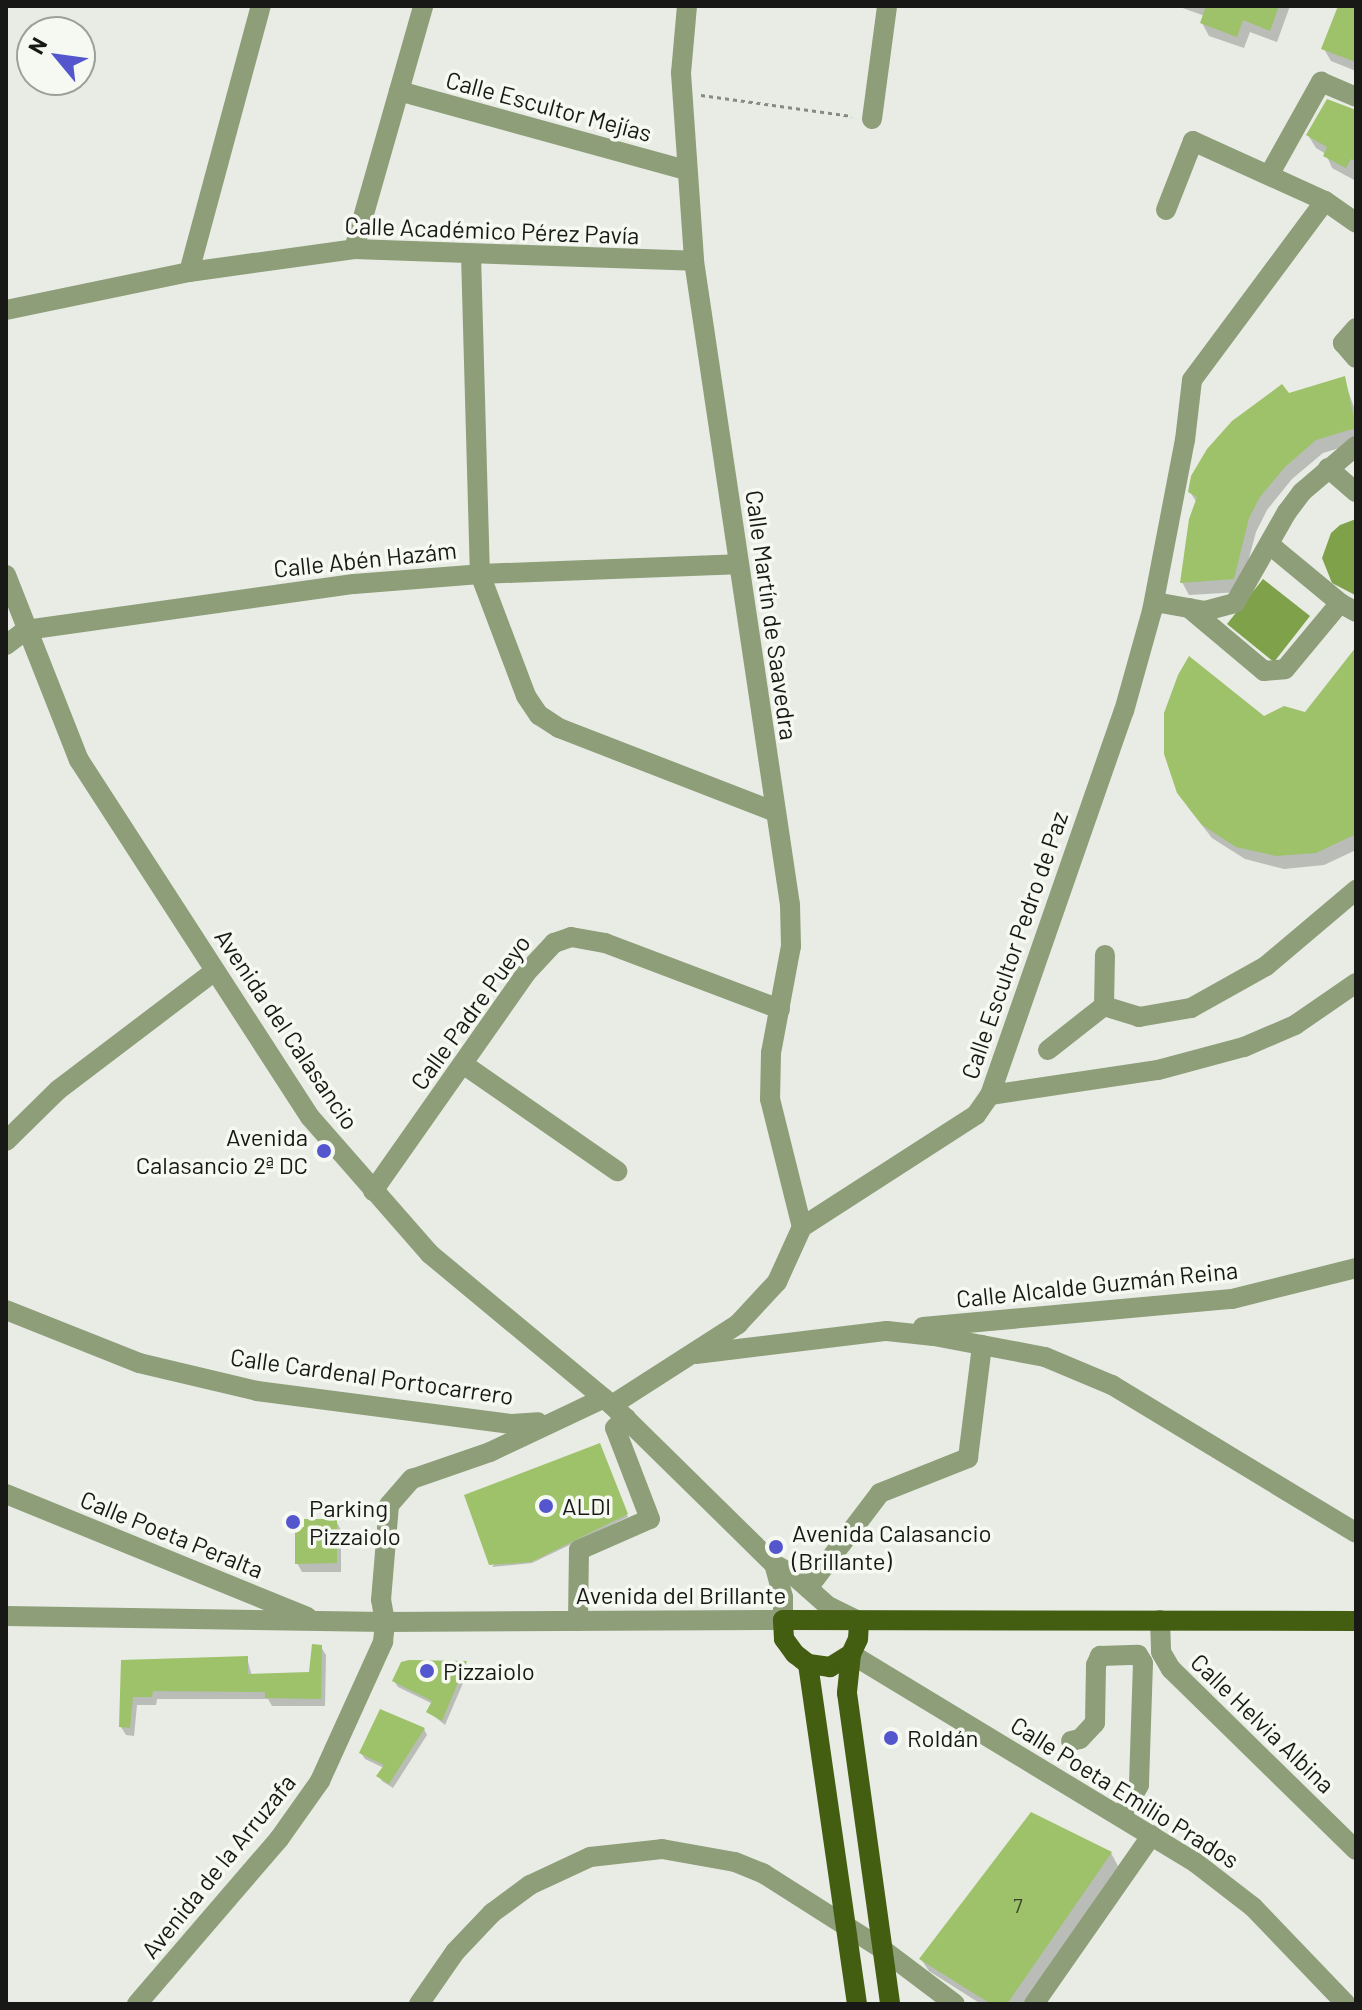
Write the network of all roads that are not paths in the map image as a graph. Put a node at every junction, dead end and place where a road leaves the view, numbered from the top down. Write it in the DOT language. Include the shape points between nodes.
graph roads {
  1 [pos="261,6"];
  2 [pos="423,6"];
  3 [pos="687,6"];
  4 [pos="887,6"];
  5 [pos="399,91"];
  6 [pos="1356,97"];
  7 [pos="872,119"];
  8 [pos="685,170"];
  9 [pos="1269,175"];
  10 [pos="1325,201"];
  11 [pos="1166,210"];
  12 [pos="1356,223"];
  13 [pos="354,249"];
  14 [pos="471,255"];
  15 [pos="694,261"];
  16 [pos="189,272"];
  17 [pos="6,310"];
  18 [pos="1356,328"];
  19 [pos="1356,358"];
  20 [pos="1356,446"];
  21 [pos="1328,468"];
  22 [pos="1356,492"];
  23 [pos="1270,545"];
  24 [pos="737,564"];
  25 [pos="480,574"];
  26 [pos="6,575"];
  27 [pos="1154,607"];
  28 [pos="1189,608"];
  29 [pos="1348,608"];
  30 [pos="26,630"];
  31 [pos="6,645"];
  32 [pos="773,811"];
  33 [pos="1356,890"];
  34 [pos="1105,955"];
  35 [pos="215,971"];
  36 [pos="1356,983"];
  37 [pos="1104,1006"];
  38 [pos="780,1009"];
  39 [pos="1048,1050"];
  40 [pos="463,1064"];
  41 [pos="990,1095"];
  42 [pos="6,1141"];
  43 [pos="617,1171"];
  44 [pos="373,1191"];
  45 [pos="802,1227"];
  46 [pos="1356,1268"];
  47 [pos="6,1310"];
  48 [pos="1021,1319"];
  49 [pos="887,1331"];
  50 [pos="982,1345"];
  51 [pos="1020,1351"];
  52 [pos="692,1355"];
  53 [pos="614,1407"];
  54 [pos="551,1421"];
  55 [pos="6,1494"];
  56 [pos="1356,1533"];
  57 [pos="774,1564"];
  58 [pos="808,1588"];
  59 [pos="6,1616"];
  60 [pos="783,1620"];
  61 [pos="1160,1620"];
  62 [pos="578,1621"];
  63 [pos="859,1621"];
  64 [pos="1356,1621"];
  65 [pos="318,1622"];
  66 [pos="385,1622"];
  67 [pos="851,1654"];
  68 [pos="808,1664"];
  69 [pos="1071,1741"];
  70 [pos="1121,1816"];
  71 [pos="1152,1835"];
  72 [pos="1356,1850"];
  73 [pos="845,1925"];
  74 [pos="882,1949"];
  75 [pos="137,2004"];
  76 [pos="419,2004"];
  77 [pos="857,2004"];
  78 [pos="890,2004"];
  79 [pos="955,2004"];
  80 [pos="1034,2004"];
  81 [pos="1346,2004"];
  1 -- 16 [label="street"];
  2 -- 5 [label="street"];
  3 -- 8 [label="street, Calle Martín de Saavedra" via="681,92"];
  4 -- 7 [label="street"];
  5 -- 8 [label="street, Calle Escultor Mejías"];
  5 -- 13 [label="street"];
  6 -- 9 [label="street" via="1321,82"];
  8 -- 15 [label="street, Calle Martín de Saavedra"];
  9 -- 10 [label="street"];
  9 -- 11 [label="street" via="1193,141"];
  10 -- 12 [label="street"];
  10 -- 27 [label="street, Calle Escultor Pedro de Paz" via="1192,380"];
  13 -- 14 [label="street, Calle Académico Pérez Pavía"];
  13 -- 16 [label="street, Calle Académico Pérez Pavía"];
  14 -- 15 [label="street, Calle Académico Pérez Pavía"];
  14 -- 25 [label="street"];
  15 -- 24 [label="street, Calle Martín de Saavedra"];
  16 -- 17 [label="street, Calle Académico Pérez Pavía"];
  18 -- 19 [label="street" via="1343,343"];
  20 -- 21 [label="street"];
  21 -- 22 [label="street"];
  21 -- 23 [label="street" via="1287,512"];
  23 -- 28 [label="street" via="1235,603 1205,611"];
  23 -- 29 [label="street"];
  24 -- 25 [label="street, Calle Abén Hazám"];
  24 -- 32 [label="street, Calle Martín de Saavedra"];
  25 -- 30 [label="street, Calle Abén Hazám" via="230,599"];
  25 -- 32 [label="street" via="526,696 539,715 559,728"];
  26 -- 30 [label="street, Avenida del Calasancio"];
  27 -- 28 [label="street"];
  27 -- 41 [label="street, Calle Escultor Pedro de Paz" via="1124,711"];
  28 -- 29 [label="street" via="1264,671 1285,669"];
  30 -- 31 [label="street, Calle Abén Hazám"];
  30 -- 35 [label="street, Avenida del Calasancio" via="79,760"];
  32 -- 38 [label="street, Calle Martín de Saavedra" via="790,905 791,946"];
  33 -- 37 [label="street" via="1266,966 1191,1008 1139,1017"];
  34 -- 37 [label="street"];
  35 -- 42 [label="street" via="58,1090"];
  35 -- 44 [label="street, Avenida del Calasancio" via="310,1117"];
  36 -- 41 [label="street" via="1295,1025 1244,1047 1158,1070"];
  37 -- 39 [label="street"];
  38 -- 40 [label="street, Calle Padre Pueyo" via="605,943 571,937 543,951"];
  38 -- 45 [label="street, Calle Martín de Saavedra" via="768,1076 770,1099"];
  40 -- 43 [label="street"];
  40 -- 44 [label="street, Calle Padre Pueyo"];
  41 -- 45 [label="street, Calle Escultor Pedro de Paz" via="976,1115"];
  44 -- 53 [label="street, Avenida del Calasancio" via="430,1254"];
  45 -- 52 [label="street" via="794,1251 759,1304"];
  46 -- 48 [label="street, Calle Alcalde Guzmán Reina" via="1232,1299"];
  47 -- 54 [label="street, Calle Cardenal Portocarrero" via="139,1363 257,1391 512,1424"];
  48 -- 49 [label="street, Calle Alcalde Guzmán Reina"];
  48 -- 51 [label="street"];
  49 -- 50 [label="street"];
  49 -- 52 [label="street"];
  50 -- 51 [label="street"];
  50 -- 58 [label="street" via="968,1458 880,1493"];
  51 -- 56 [label="street" via="1112,1385"];
  52 -- 53 [label="street"];
  53 -- 54 [label="street, Calle Cardenal Portocarrero"];
  53 -- 57 [label="street, Avenida del Calasancio"];
  53 -- 62 [label="street" via="615,1428 650,1519 579,1550"];
  54 -- 66 [label="street, Calle Cardenal Portocarrero" via="490,1452 412,1479 389,1505 381,1600"];
  55 -- 65 [label="street, Calle Poeta Peralta"];
  57 -- 58 [label="street, Avenida del Calasancio"];
  57 -- 60 [label="street"];
  58 -- 63 [label="street, Avenida del Calasancio" via="828,1606"];
  59 -- 65 [label="street, Avenida del Brillante"];
  60 -- 62 [label="street, Avenida del Brillante"];
  60 -- 63 [label="main road, Avenida del Brillante"];
  60 -- 68 [label="main road" via="784,1639"];
  61 -- 63 [label="main road, Avenida del Brillante"];
  61 -- 64 [label="main road, Avenida del Brillante"];
  61 -- 72 [label="street, Calle Helvia Albina" via="1161,1652 1167,1664"];
  62 -- 66 [label="street, Avenida del Brillante"];
  63 -- 67 [label="main road"];
  65 -- 66 [label="street, Avenida del Brillante"];
  66 -- 75 [label="street, Avenida de la Arruzafa" via="383,1642 308,1801"];
  67 -- 68 [label="main road" via="830,1667"];
  67 -- 70 [label="street, Calle Poeta Emilio Prados"];
  67 -- 74 [label="main road" via="847,1693"];
  68 -- 73 [label="main road"];
  69 -- 70 [label="street" via="1095,1723 1100,1656 1138,1655 1143,1663 1139,1785"];
  70 -- 71 [label="street, Calle Poeta Emilio Prados"];
  71 -- 80 [label="street"];
  71 -- 81 [label="street, Calle Poeta Emilio Prados" via="1253,1907"];
  73 -- 74 [label="street"];
  73 -- 76 [label="street" via="735,1862 662,1849 590,1857 530,1885 492,1913 455,1952"];
  73 -- 77 [label="main road"];
  74 -- 78 [label="main road"];
  74 -- 79 [label="street"];
}
